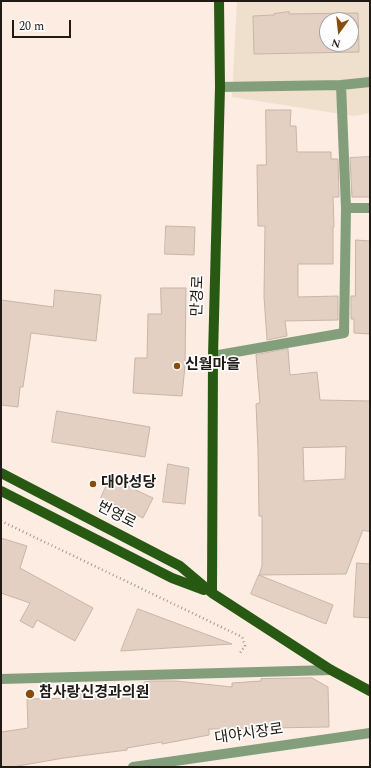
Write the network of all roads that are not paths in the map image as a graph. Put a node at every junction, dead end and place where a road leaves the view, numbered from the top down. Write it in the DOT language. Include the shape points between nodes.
graph roads {
  1 [pos="219,1"];
  2 [pos="370,82"];
  3 [pos="341,85"];
  4 [pos="220,87"];
  5 [pos="346,208"];
  6 [pos="370,208"];
  7 [pos="213,356"];
  8 [pos="1,473"];
  9 [pos="1,491"];
  10 [pos="212,593"];
  11 [pos="331,670"];
  12 [pos="1,679"];
  13 [pos="370,691"];
  14 [pos="370,733"];
  15 [pos="133,767"];
  1 -- 4 [label="main road, 만경로"];
  2 -- 3 [label="street"];
  3 -- 4 [label="street"];
  3 -- 5 [label="street"];
  4 -- 7 [label="main road, 만경로"];
  5 -- 6 [label="street"];
  5 -- 7 [label="street" via="344,333"];
  7 -- 10 [label="main road, 만경로"];
  8 -- 10 [label="main road, 번영로" via="180,566"];
  9 -- 10 [label="main road, 번영로" via="172,578"];
  10 -- 11 [label="main road, 번영로"];
  11 -- 12 [label="street"];
  11 -- 13 [label="main road, 번영로"];
  14 -- 15 [label="street, 대야시장로"];
}
